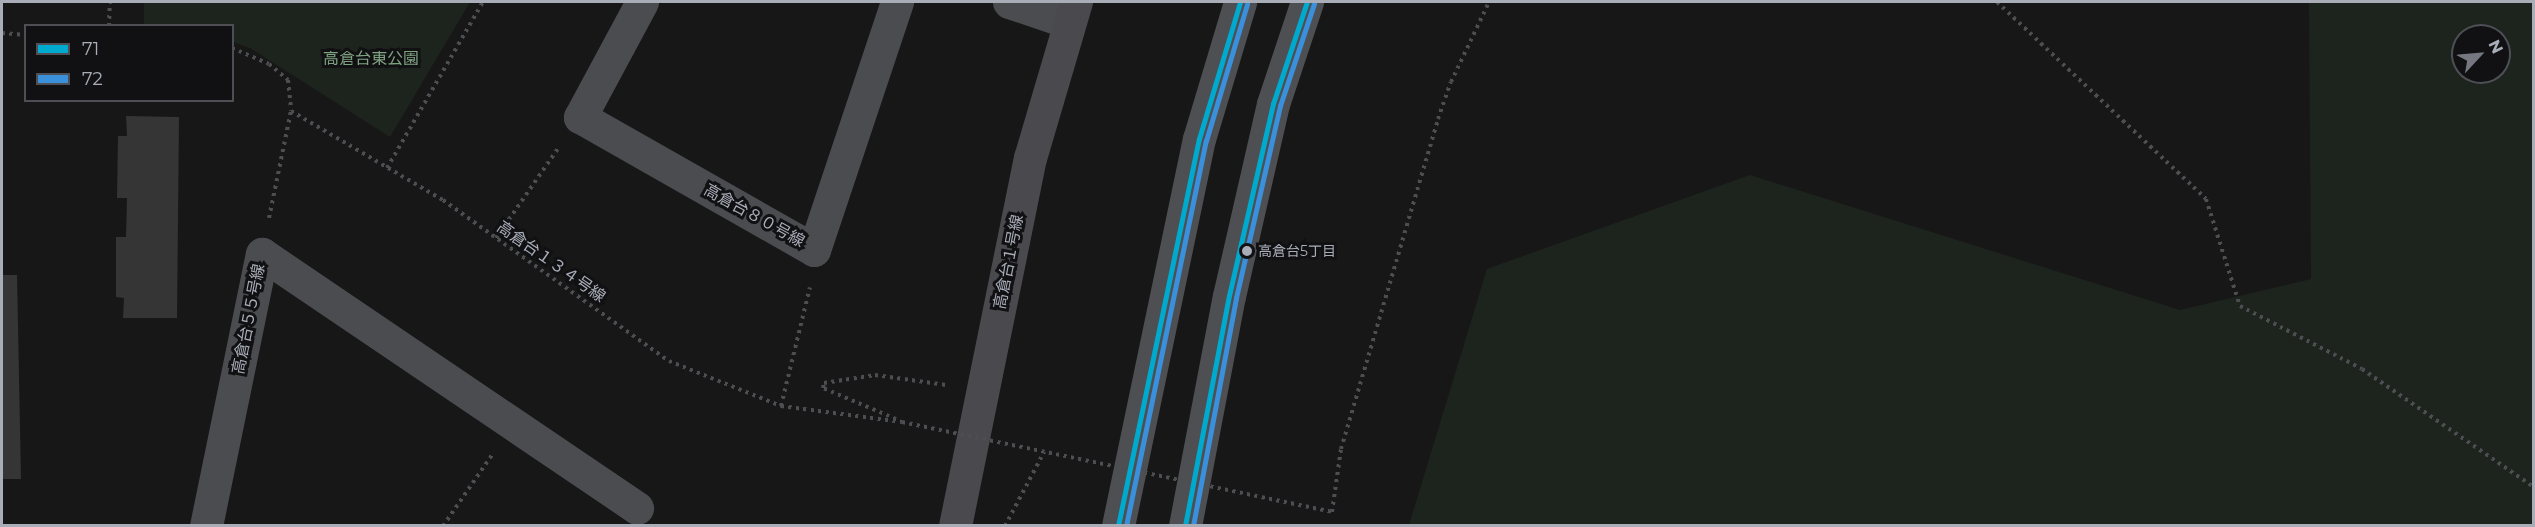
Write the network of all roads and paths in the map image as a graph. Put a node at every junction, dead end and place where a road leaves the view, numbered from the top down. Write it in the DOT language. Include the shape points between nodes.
graph roads {
  1 [pos="110,2"];
  2 [pos="483,2"];
  3 [pos="642,2"];
  4 [pos="897,2"];
  5 [pos="1009,2"];
  6 [pos="1240,2"];
  7 [pos="1307,2"];
  8 [pos="1489,2"];
  9 [pos="1997,2"];
  10 [pos="1072,12"];
  11 [pos="109,24"];
  12 [pos="2,33"];
  13 [pos="24,35"];
  14 [pos="234,49"];
  15 [pos="291,111"];
  16 [pos="580,117"];
  17 [pos="387,168"];
  18 [pos="496,238"];
  19 [pos="814,250"];
  20 [pos="262,254"];
  21 [pos="945,385"];
  22 [pos="781,406"];
  23 [pos="902,422"];
  24 [pos="513,424"];
  25 [pos="1044,452"];
  26 [pos="2534,486"];
  27 [pos="637,508"];
  28 [pos="206,525"];
  29 [pos="443,525"];
  30 [pos="956,525"];
  31 [pos="1005,525"];
  32 [pos="1119,525"];
  33 [pos="1185,525"];
  1 -- 11 [label="path"];
  2 -- 17 [label="path"];
  3 -- 16 [label="street"];
  4 -- 19 [label="street, 高倉台８０号線"];
  5 -- 10 [label="street"];
  6 -- 32 [label="main road" via="1199,139"];
  7 -- 33 [label="main road" via="1273,104 1229,296"];
  8 -- 25 [label="path, bridge" via="1438,119 1341,449 1332,512"];
  9 -- 26 [label="path" via="2206,199 2240,306 2362,369"];
  10 -- 30 [label="street, 高倉台１号線" via="1030,158"];
  12 -- 13 [label="path"];
  14 -- 15 [label="path" via="269,64 288,80"];
  15 -- 17 [label="path, 高倉台１３４号線"];
  15 -- 20 [label="path, 高倉台５５号線"];
  16 -- 18 [label="path"];
  16 -- 19 [label="street, 高倉台８０号線"];
  17 -- 18 [label="path, 高倉台１３４号線"];
  18 -- 22 [label="path, 高倉台１３４号線" via="669,361"];
  19 -- 22 [label="path" via="809,298"];
  20 -- 24 [label="street"];
  20 -- 28 [label="street, 高倉台５５号線"];
  21 -- 23 [label="path" via="875,375 824,383 823,388"];
  22 -- 23 [label="path, 高倉台１３４号線"];
  23 -- 25 [label="path, bridge"];
  24 -- 27 [label="street"];
  24 -- 29 [label="path"];
  25 -- 31 [label="path"];
}
